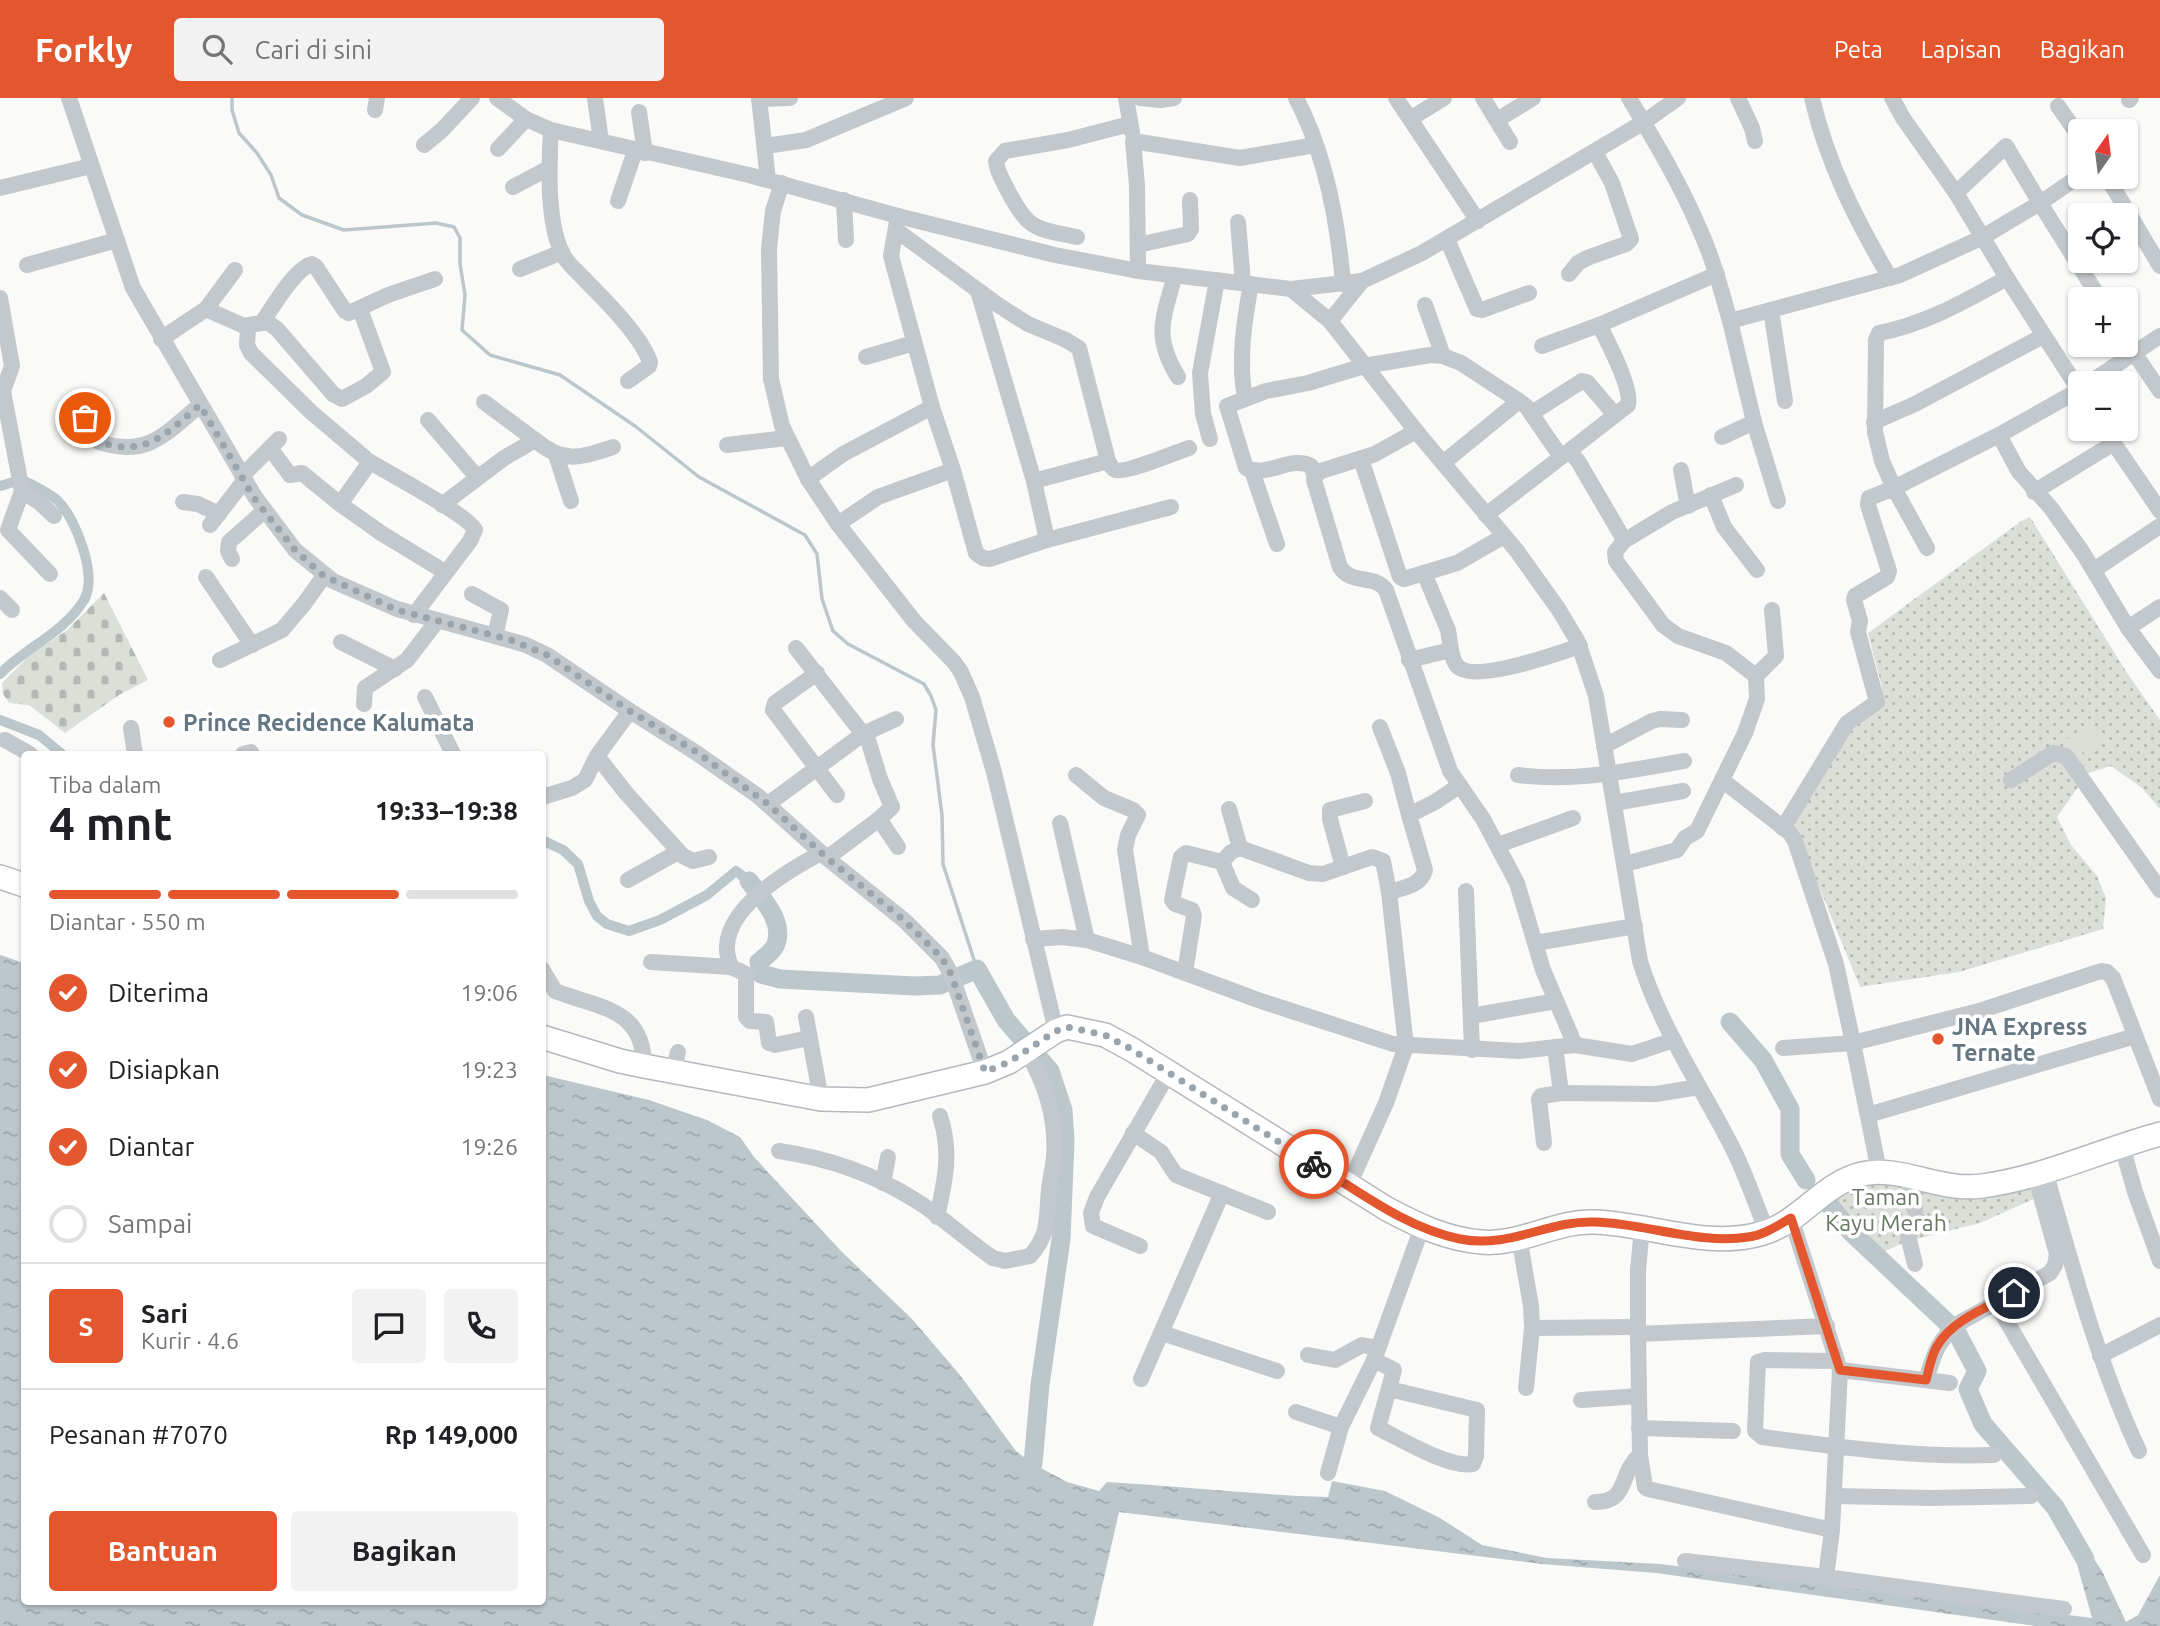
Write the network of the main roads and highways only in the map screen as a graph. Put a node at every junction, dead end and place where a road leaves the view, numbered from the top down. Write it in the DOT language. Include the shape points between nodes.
graph roads {
  1 [pos="0,877"];
  2 [pos="21,884"];
  3 [pos="546,1038"];
  4 [pos="2160,1134"];
  1 -- 2 [label="highway"];
  3 -- 4 [label="highway" via="644,1066 675,1062 821,1099 869,1100 985,1072 1067,1027 1105,1035 1387,1209 1422,1227 1484,1242 1595,1222 1748,1238 1767,1232 1855,1176 1879,1171 1948,1187 1981,1187"];
}
